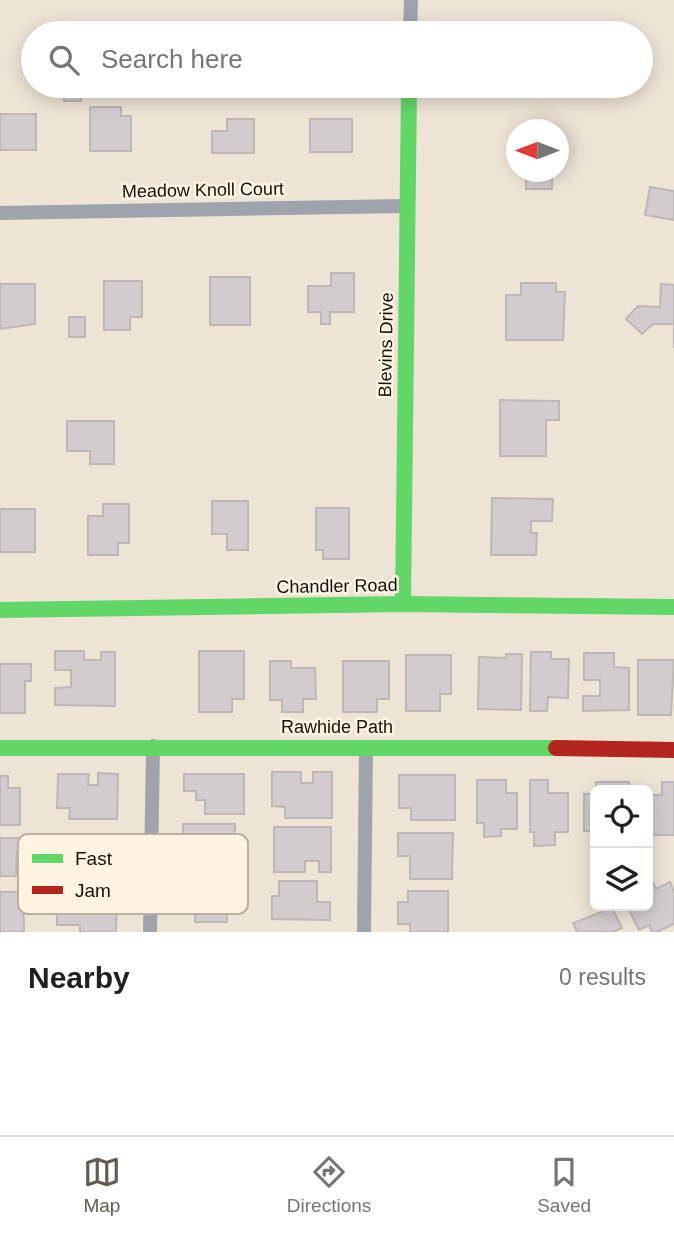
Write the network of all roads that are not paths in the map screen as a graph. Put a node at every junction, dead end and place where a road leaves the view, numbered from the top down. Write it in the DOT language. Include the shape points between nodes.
graph roads {
  1 [pos="411,0"];
  2 [pos="410,21"];
  3 [pos="409,98"];
  4 [pos="406,206"];
  5 [pos="0,213"];
  6 [pos="403,604"];
  7 [pos="674,607"];
  8 [pos="0,610"];
  9 [pos="153,746"];
  10 [pos="366,747"];
  11 [pos="0,748"];
  12 [pos="674,750"];
  13 [pos="152,834"];
  14 [pos="150,914"];
  15 [pos="150,932"];
  16 [pos="364,932"];
  1 -- 2 [label="street"];
  3 -- 4 [label="street, Blevins Drive"];
  4 -- 5 [label="street, Meadow Knoll Court"];
  4 -- 6 [label="street, Blevins Drive"];
  6 -- 7 [label="street, Chandler Road"];
  6 -- 8 [label="street, Chandler Road"];
  9 -- 10 [label="street, Rawhide Path"];
  9 -- 11 [label="street, Rawhide Path"];
  9 -- 13 [label="street"];
  10 -- 12 [label="street, Rawhide Path"];
  10 -- 16 [label="street"];
  14 -- 15 [label="street"];
}
